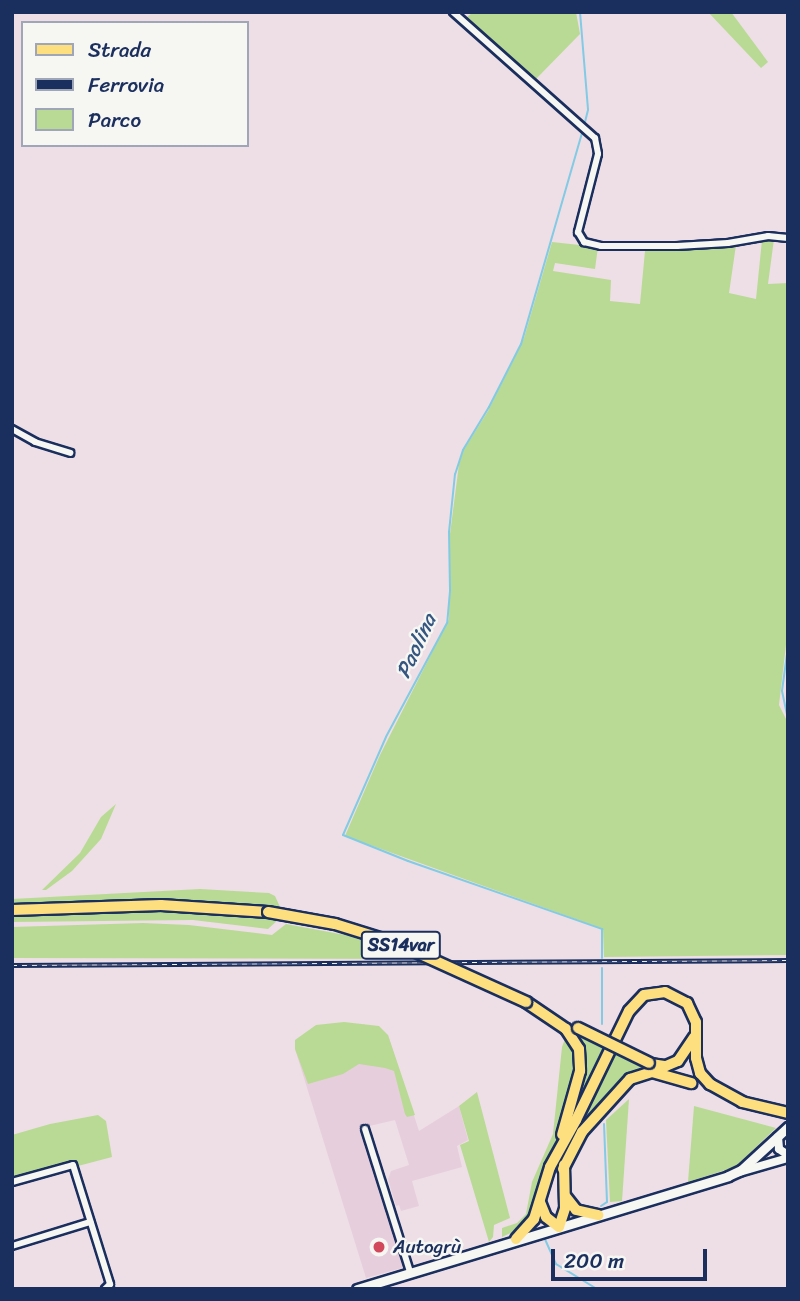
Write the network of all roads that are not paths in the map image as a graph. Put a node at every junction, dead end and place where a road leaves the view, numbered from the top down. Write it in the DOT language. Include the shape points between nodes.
graph roads {
  1 [pos="453,12"];
  2 [pos="788,238"];
  3 [pos="12,429"];
  4 [pos="70,453"];
  5 [pos="12,910"];
  6 [pos="526,1002"];
  7 [pos="696,1031"];
  8 [pos="650,1063"];
  9 [pos="691,1083"];
  10 [pos="742,1102"];
  11 [pos="788,1113"];
  12 [pos="576,1120"];
  13 [pos="788,1128"];
  14 [pos="365,1129"];
  15 [pos="778,1137"];
  16 [pos="788,1156"];
  17 [pos="752,1161"];
  18 [pos="774,1163"];
  19 [pos="550,1167"];
  20 [pos="564,1169"];
  21 [pos="736,1172"];
  22 [pos="12,1182"];
  23 [pos="565,1196"];
  24 [pos="540,1199"];
  25 [pos="598,1215"];
  26 [pos="90,1222"];
  27 [pos="559,1227"];
  28 [pos="516,1239"];
  29 [pos="12,1246"];
  30 [pos="410,1272"];
  31 [pos="105,1289"];
  32 [pos="357,1289"];
  1 -- 2 [label="street" via="584,126 598,145 578,233 584,242 650,247"];
  3 -- 4 [label="street" via="34,442"];
  5 -- 6 [label="highway, SS14var, bridge" via="162,905 268,912 342,926 396,943"];
  6 -- 8 [label="highway, SS14var, bridge"];
  6 -- 19 [label="highway" via="566,1029 579,1049 577,1081"];
  7 -- 8 [label="highway" via="678,1061 666,1066"];
  7 -- 10 [label="highway" via="700,1073"];
  7 -- 12 [label="highway" via="694,1013 676,995 659,991 640,998 629,1011"];
  8 -- 9 [label="highway, SS14var"];
  9 -- 10 [label="highway, SS14var"];
  9 -- 20 [label="highway" via="652,1072 630,1079 582,1132"];
  10 -- 11 [label="main road"];
  12 -- 19 [label="highway"];
  12 -- 20 [label="highway"];
  13 -- 15 [label="main road"];
  14 -- 30 [label="street"];
  15 -- 16 [label="street" via="779,1149"];
  15 -- 17 [label="main road"];
  16 -- 18 [label="street"];
  17 -- 18 [label="street"];
  17 -- 21 [label="main road"];
  18 -- 21 [label="street"];
  19 -- 24 [label="highway"];
  20 -- 23 [label="highway"];
  21 -- 25 [label="main road"];
  22 -- 26 [label="street" via="73,1165"];
  23 -- 25 [label="highway" via="576,1210"];
  23 -- 27 [label="highway"];
  24 -- 27 [label="highway" via="546,1217"];
  24 -- 28 [label="highway" via="534,1219"];
  25 -- 27 [label="main road"];
  26 -- 29 [label="street"];
  26 -- 31 [label="street" via="110,1284"];
  27 -- 28 [label="main road"];
  28 -- 30 [label="main road"];
  30 -- 32 [label="main road"];
}
